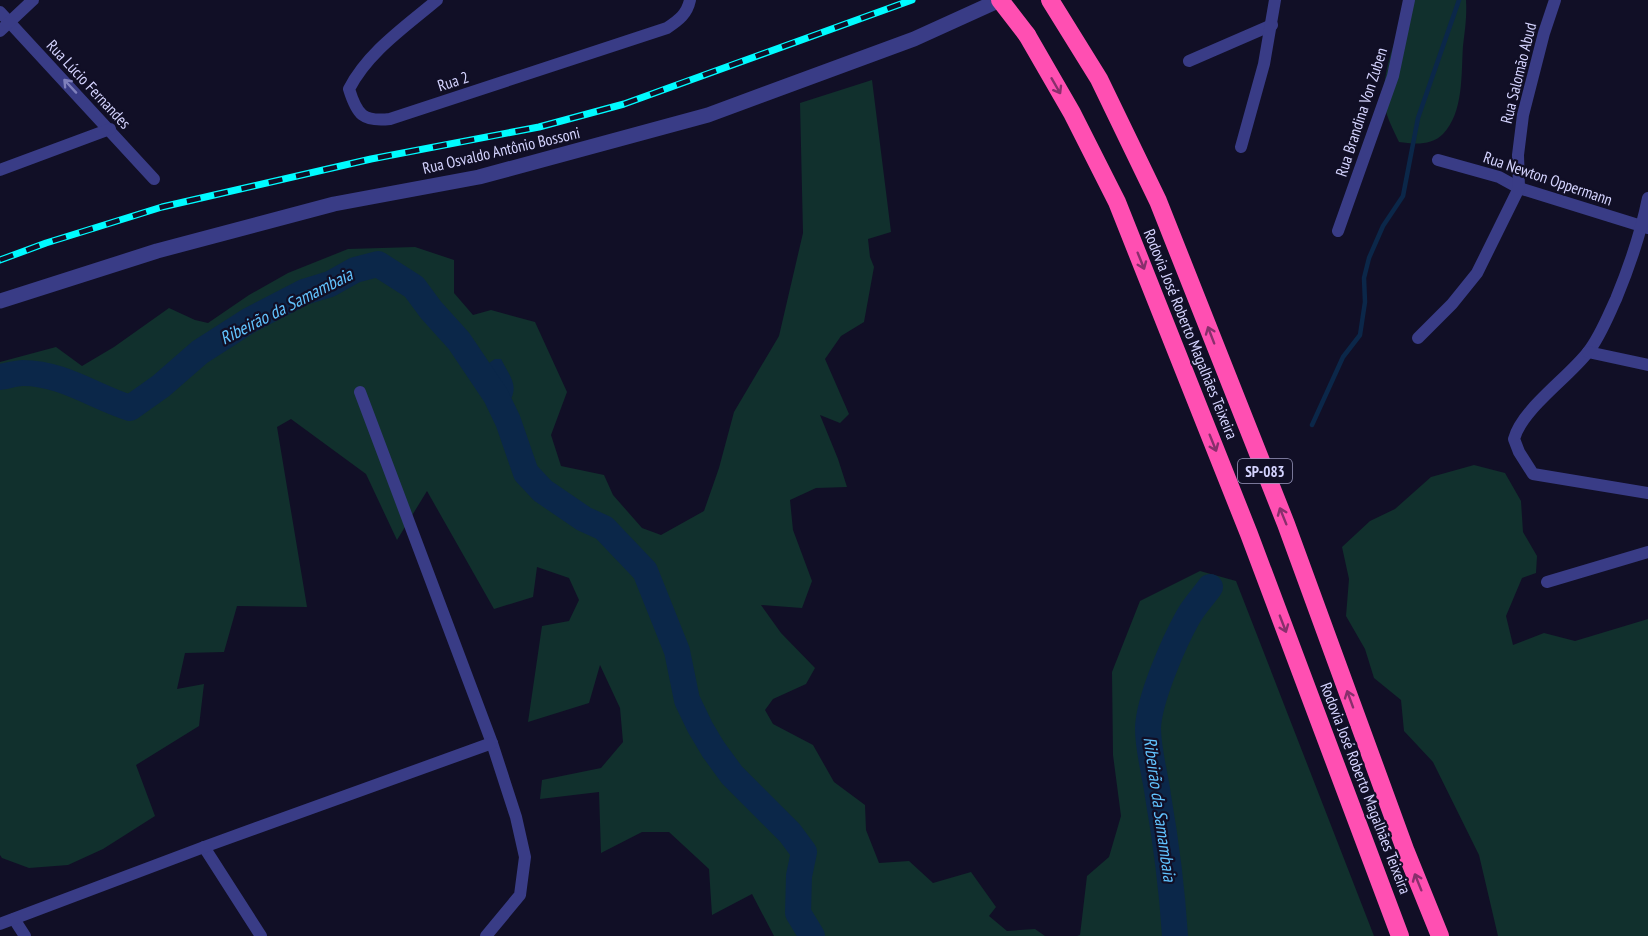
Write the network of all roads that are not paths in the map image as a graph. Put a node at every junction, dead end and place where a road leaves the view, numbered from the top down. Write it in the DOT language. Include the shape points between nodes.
graph roads {
  1 [pos="33,0"];
  2 [pos="437,0"];
  3 [pos="690,0"];
  4 [pos="1000,0"];
  5 [pos="1050,0"];
  6 [pos="1275,0"];
  7 [pos="1409,0"];
  8 [pos="1555,0"];
  9 [pos="0,12"];
  10 [pos="9,22"];
  11 [pos="1272,25"];
  12 [pos="0,31"];
  13 [pos="1189,61"];
  14 [pos="110,129"];
  15 [pos="1240,147"];
  16 [pos="1438,160"];
  17 [pos="0,170"];
  18 [pos="154,179"];
  19 [pos="1519,188"];
  20 [pos="1648,198"];
  21 [pos="1645,227"];
  22 [pos="1338,231"];
  23 [pos="0,301"];
  24 [pos="1418,338"];
  25 [pos="1588,352"];
  26 [pos="1648,365"];
  27 [pos="360,392"];
  28 [pos="1648,493"];
  29 [pos="1648,552"];
  30 [pos="1547,582"];
  31 [pos="492,743"];
  32 [pos="204,847"];
  33 [pos="15,919"];
  34 [pos="0,924"];
  35 [pos="25,936"];
  36 [pos="261,936"];
  37 [pos="486,936"];
  38 [pos="1400,936"];
  39 [pos="1440,936"];
  1 -- 10 [label="street"];
  2 -- 3 [label="street, Rua 2" via="358,71 349,89 354,107 363,116 373,121 390,119 667,28 681,19"];
  4 -- 23 [label="street, Rua Osvaldo Antônio Bossoni" via="914,39 708,115 479,177 334,204 157,250"];
  4 -- 38 [label="highway, Rodovia José Roberto Magalhães Teixeira / SP-083, one-way, bridge" via="1027,35 1117,202 1249,534"];
  39 -- 5 [label="highway, Rodovia José Roberto Magalhães Teixeira / SP-083, one-way" via="1182,259 1099,79"];
  6 -- 11 [label="street"];
  7 -- 22 [label="street, Rua Brandina Von Zuben" via="1393,76"];
  8 -- 19 [label="street, Rua Salomão Abud" via="1522,115"];
  9 -- 10 [label="street, Rua Lúcio Fernandes"];
  10 -- 12 [label="street"];
  14 -- 10 [label="street, Rua Lúcio Fernandes, one-way"];
  11 -- 13 [label="street"];
  11 -- 15 [label="street"];
  14 -- 17 [label="street"];
  14 -- 18 [label="street, Rua Lúcio Fernandes"];
  16 -- 19 [label="street, Rua Newton Oppermann" via="1499,177"];
  19 -- 21 [label="street, Rua Newton Oppermann"];
  19 -- 24 [label="street, Rua Salomão Abud" via="1476,273"];
  20 -- 21 [label="street"];
  21 -- 25 [label="street" via="1608,317"];
  25 -- 26 [label="street"];
  25 -- 28 [label="street" via="1521,422 1514,440 1519,452 1533,474"];
  27 -- 31 [label="street"];
  29 -- 30 [label="street"];
  31 -- 32 [label="street"];
  31 -- 37 [label="street" via="525,857 520,895"];
  32 -- 33 [label="street"];
  32 -- 36 [label="street"];
  33 -- 34 [label="street"];
  33 -- 35 [label="street"];
}
